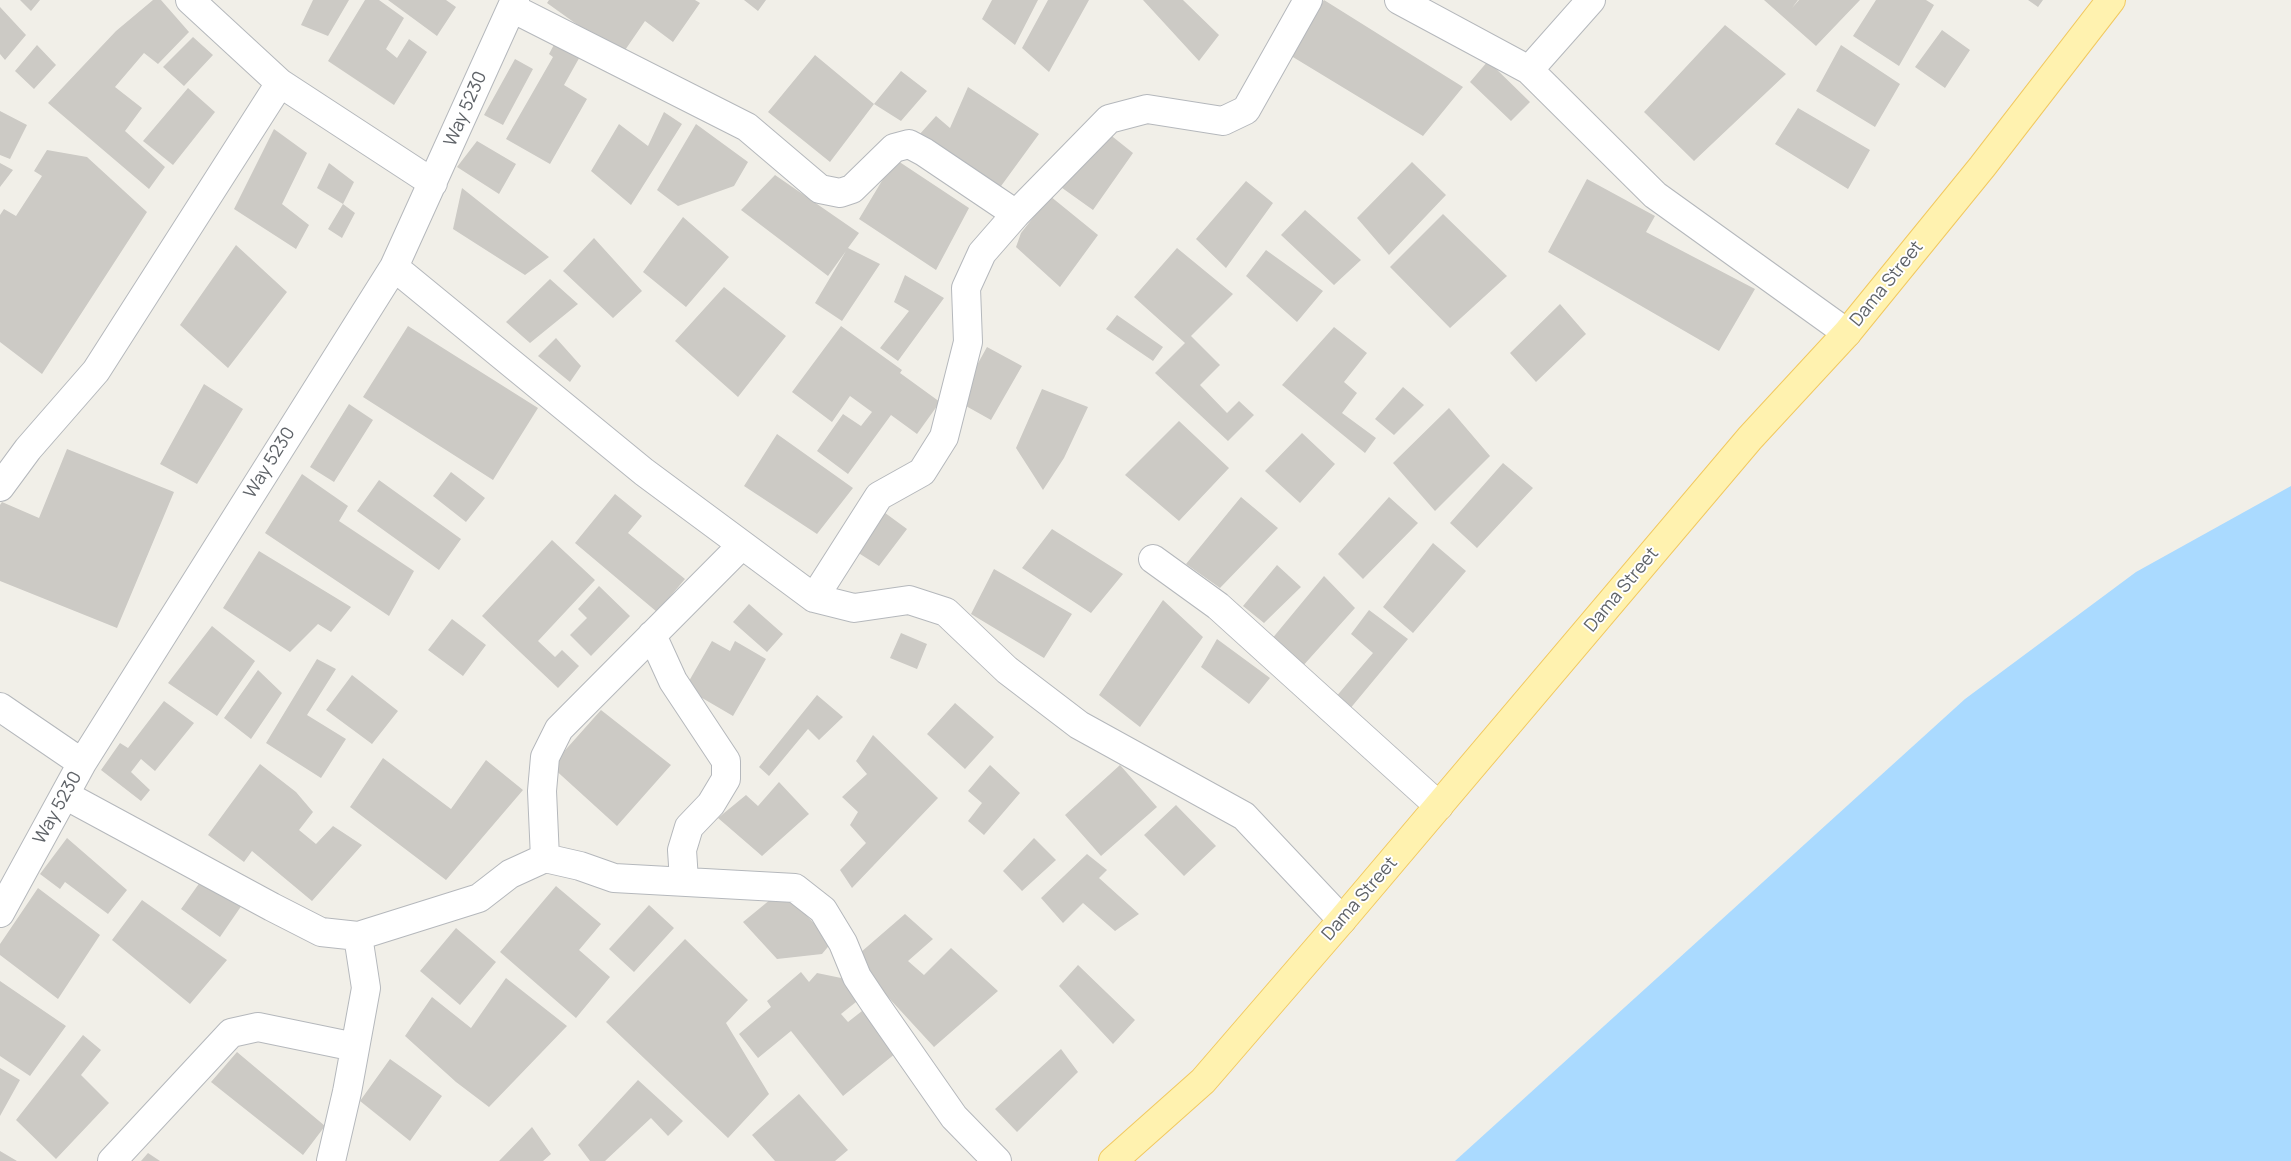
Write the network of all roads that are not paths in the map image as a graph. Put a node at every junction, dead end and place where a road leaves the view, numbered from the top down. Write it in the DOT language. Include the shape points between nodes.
graph roads {
  1 [pos="190,0"];
  2 [pos="1308,0"];
  3 [pos="1398,0"];
  4 [pos="1591,0"];
  5 [pos="2111,0"];
  6 [pos="514,4"];
  7 [pos="1529,70"];
  8 [pos="280,83"];
  9 [pos="433,183"];
  10 [pos="1016,214"];
  11 [pos="394,267"];
  12 [pos="1847,333"];
  13 [pos="0,487"];
  14 [pos="742,545"];
  15 [pos="1153,559"];
  16 [pos="814,598"];
  17 [pos="652,635"];
  18 [pos="0,706"];
  19 [pos="82,763"];
  20 [pos="65,794"];
  21 [pos="1439,806"];
  22 [pos="545,858"];
  23 [pos="684,880"];
  24 [pos="0,913"];
  25 [pos="1342,920"];
  26 [pos="358,936"];
  27 [pos="355,1047"];
  28 [pos="112,1161"];
  29 [pos="332,1161"];
  30 [pos="997,1161"];
  31 [pos="1112,1161"];
  1 -- 8 [label="street"];
  2 -- 10 [label="street" via="1246,110 1223,122 1147,109 1109,119"];
  3 -- 7 [label="street"];
  4 -- 7 [label="street"];
  5 -- 12 [label="main road, Dama Street" via="1982,167"];
  6 -- 9 [label="street, Way 5230"];
  6 -- 10 [label="street" via="747,127 820,189 840,194 852,189 894,148 909,144"];
  7 -- 12 [label="street" via="1655,195"];
  8 -- 9 [label="street"];
  8 -- 13 [label="street" via="96,371 28,449"];
  9 -- 11 [label="street, Way 5230"];
  10 -- 16 [label="street" via="982,254 966,288 968,342 944,437 922,472 879,496"];
  11 -- 14 [label="street" via="644,472"];
  11 -- 19 [label="street, Way 5230"];
  12 -- 21 [label="main road, Dama Street" via="1750,438"];
  14 -- 16 [label="street"];
  14 -- 17 [label="street"];
  15 -- 21 [label="street" via="1218,606"];
  16 -- 25 [label="street" via="854,608 909,600 946,612 1007,670 1079,725 1244,816"];
  17 -- 22 [label="street" via="559,729 545,757 542,791"];
  17 -- 23 [label="street" via="673,681 726,761 726,779 712,804 689,828 682,850"];
  18 -- 19 [label="street"];
  19 -- 20 [label="street, Way 5230"];
  20 -- 24 [label="street, Way 5230"];
  20 -- 26 [label="street" via="321,932"];
  21 -- 25 [label="main road, Dama Street"];
  22 -- 23 [label="street" via="614,878"];
  22 -- 26 [label="street" via="510,874 479,898"];
  23 -- 30 [label="street" via="795,888 823,910 873,1001 954,1117"];
  25 -- 31 [label="main road, Dama Street" via="1203,1081"];
  26 -- 27 [label="street" via="366,988"];
  27 -- 28 [label="street" via="258,1027 231,1033"];
  27 -- 29 [label="street"];
}
